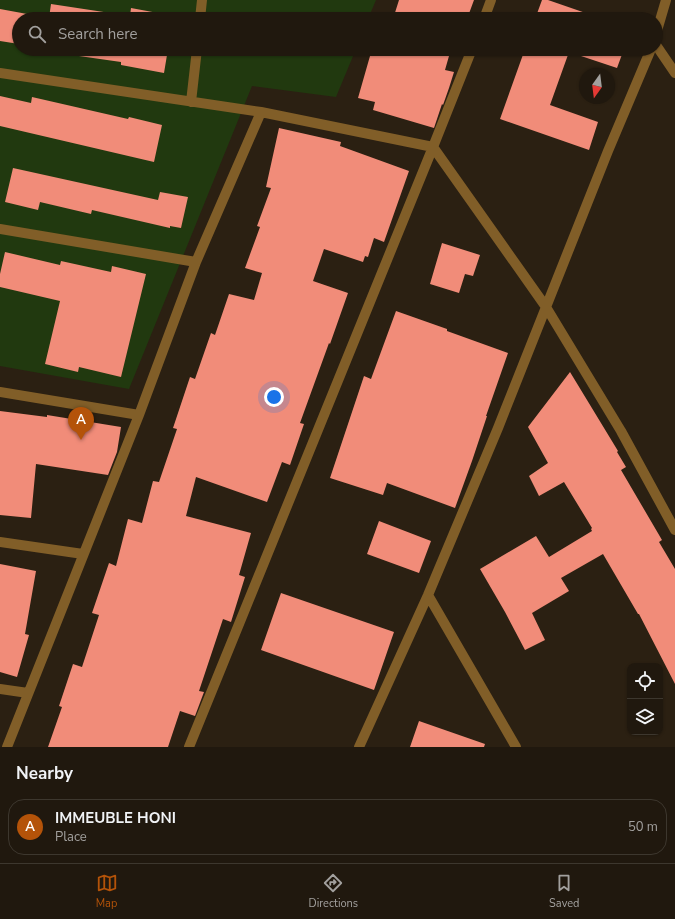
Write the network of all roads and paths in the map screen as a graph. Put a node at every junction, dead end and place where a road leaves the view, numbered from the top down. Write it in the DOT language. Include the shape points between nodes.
graph roads {
  1 [pos="202,0"];
  2 [pos="491,0"];
  3 [pos="666,0"];
  4 [pos="201,12"];
  5 [pos="487,12"];
  6 [pos="662,12"];
  7 [pos="663,55"];
  8 [pos="196,56"];
  9 [pos="469,56"];
  10 [pos="647,56"];
  11 [pos="0,73"];
  12 [pos="675,73"];
  13 [pos="191,102"];
  14 [pos="261,112"];
  15 [pos="433,147"];
  16 [pos="0,229"];
  17 [pos="196,262"];
  18 [pos="546,307"];
  19 [pos="0,392"];
  20 [pos="139,415"];
  21 [pos="675,530"];
  22 [pos="0,542"];
  23 [pos="83,554"];
  24 [pos="428,595"];
  25 [pos="0,689"];
  26 [pos="28,693"];
  27 [pos="7,747"];
  28 [pos="189,747"];
  29 [pos="359,747"];
  30 [pos="516,747"];
  1 -- 4 [label="street"];
  2 -- 5 [label="street"];
  3 -- 6 [label="street"];
  7 -- 12 [label="street"];
  8 -- 13 [label="street"];
  9 -- 15 [label="street"];
  10 -- 18 [label="street"];
  11 -- 13 [label="street"];
  13 -- 14 [label="street"];
  14 -- 15 [label="street"];
  14 -- 17 [label="street"];
  15 -- 18 [label="street"];
  15 -- 28 [label="street"];
  16 -- 17 [label="street"];
  17 -- 20 [label="street"];
  18 -- 21 [label="street" via="622,431"];
  18 -- 24 [label="street"];
  19 -- 20 [label="street"];
  20 -- 23 [label="street"];
  22 -- 23 [label="street"];
  23 -- 26 [label="street"];
  24 -- 29 [label="street"];
  24 -- 30 [label="street"];
  25 -- 26 [label="street"];
  26 -- 27 [label="street"];
}
